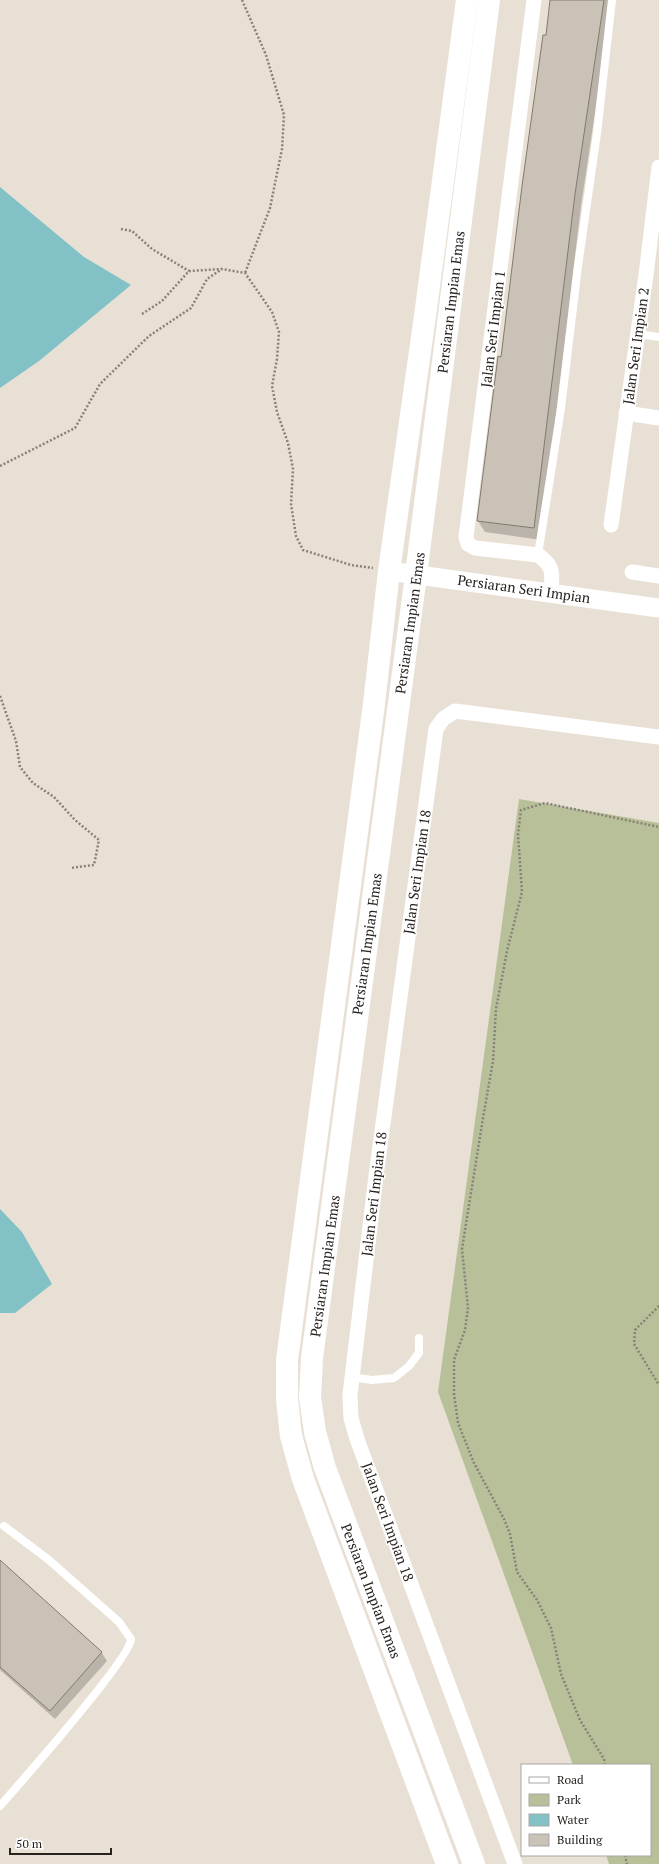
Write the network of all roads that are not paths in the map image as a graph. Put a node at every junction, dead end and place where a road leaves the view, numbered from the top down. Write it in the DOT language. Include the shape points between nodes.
graph roads {
  1 [pos="467,0"];
  2 [pos="489,0"];
  3 [pos="534,0"];
  4 [pos="612,0"];
  5 [pos="659,167"];
  6 [pos="657,210"];
  7 [pos="638,334"];
  8 [pos="659,337"];
  9 [pos="626,413"];
  10 [pos="659,418"];
  11 [pos="611,525"];
  12 [pos="538,555"];
  13 [pos="389,571"];
  14 [pos="632,572"];
  15 [pos="416,575"];
  16 [pos="659,576"];
  17 [pos="551,593"];
  18 [pos="659,608"];
  19 [pos="659,738"];
  20 [pos="419,1338"];
  21 [pos="352,1377"];
  22 [pos="4,1526"];
  23 [pos="0,1806"];
  24 [pos="447,1864"];
  25 [pos="474,1864"];
  26 [pos="515,1864"];
  1 -- 13 [label="main road, Persiaran Impian Emas"];
  2 -- 15 [label="main road, Persiaran Impian Emas"];
  3 -- 12 [label="street, Jalan Seri Impian 1" via="466,536 468,544 475,548"];
  4 -- 12 [label="lane" via="597,133"];
  5 -- 6 [label="street, Jalan Seri Impian 2"];
  6 -- 7 [label="street, Jalan Seri Impian 2"];
  7 -- 8 [label="lane"];
  7 -- 9 [label="street, Jalan Seri Impian 2"];
  9 -- 10 [label="street"];
  9 -- 11 [label="street, Jalan Seri Impian 2"];
  12 -- 17 [label="street" via="552,569"];
  13 -- 15 [label="street, Persiaran Seri Impian"];
  13 -- 24 [label="main road, Persiaran Impian Emas" via="374,704 287,1360 287,1398 291,1436 303,1479"];
  14 -- 16 [label="street"];
  15 -- 17 [label="street, Persiaran Seri Impian"];
  15 -- 25 [label="main road, Persiaran Impian Emas" via="313,1350 310,1397 315,1432 325,1468"];
  17 -- 18 [label="street, Persiaran Seri Impian"];
  19 -- 21 [label="street, Jalan Seri Impian 18" via="456,711 443,719 436,729 377,1168"];
  20 -- 21 [label="lane" via="419,1353 409,1366 394,1378 372,1380"];
  21 -- 26 [label="street, Jalan Seri Impian 18" via="351,1418 357,1439"];
  22 -- 23 [label="lane" via="49,1560 119,1622 130,1636 131,1642 90,1700"];
}
